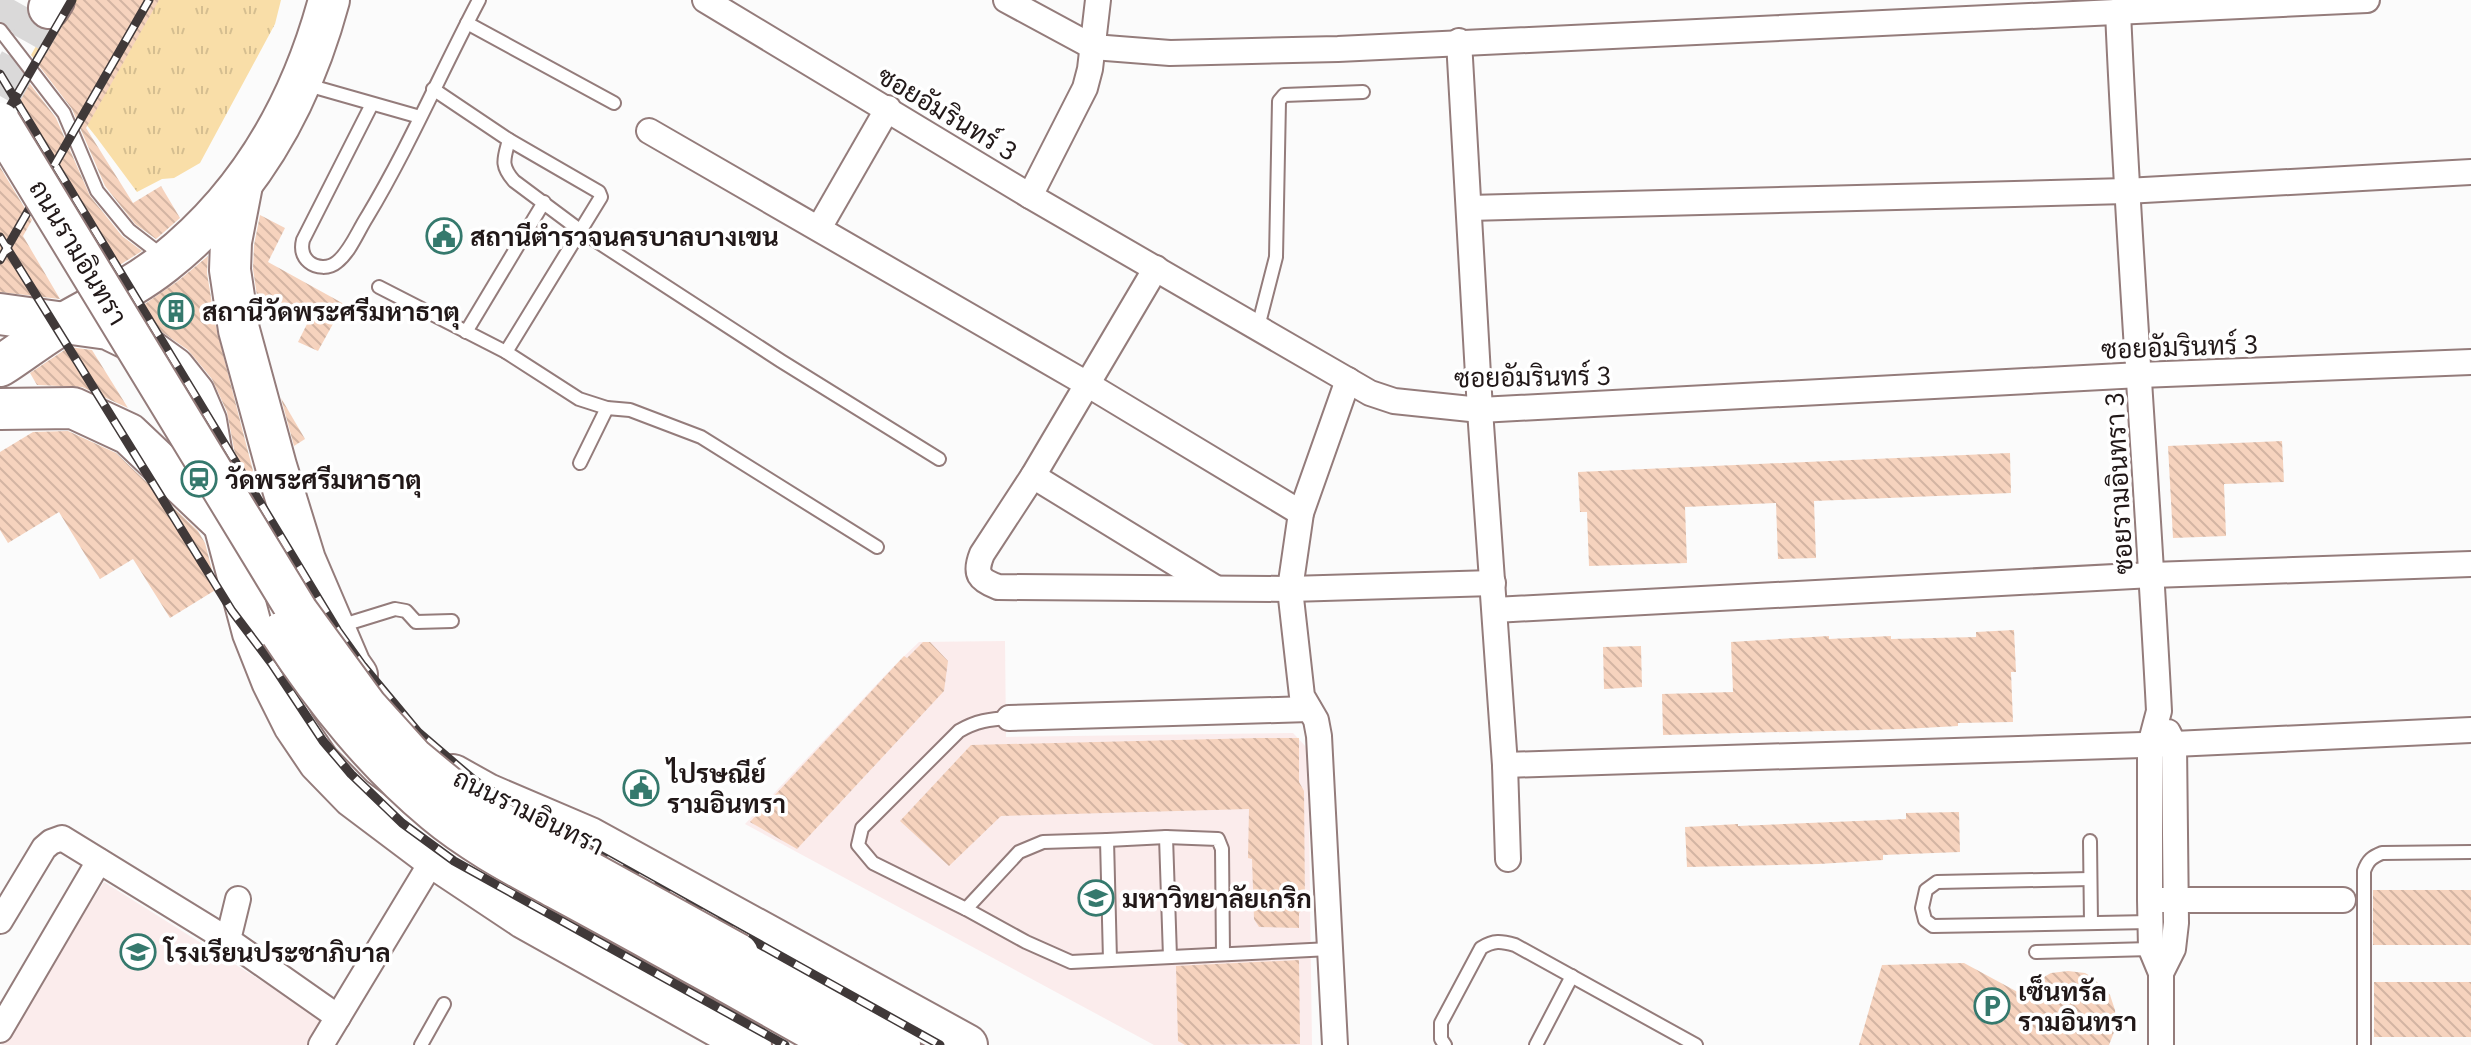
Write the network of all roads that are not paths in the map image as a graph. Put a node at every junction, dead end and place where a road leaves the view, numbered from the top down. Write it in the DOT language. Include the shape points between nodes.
graph roads {
  1 [pos="329,0"];
  2 [pos="479,0"];
  3 [pos="1006,0"];
  4 [pos="1098,0"];
  5 [pos="2367,0"];
  6 [pos="711,2"];
  7 [pos="2118,11"];
  8 [pos="467,23"];
  9 [pos="0,30"];
  10 [pos="1459,41"];
  11 [pos="1093,47"];
  12 [pos="302,83"];
  13 [pos="433,89"];
  14 [pos="1363,92"];
  15 [pos="614,103"];
  16 [pos="372,104"];
  17 [pos="888,108"];
  18 [pos="420,117"];
  19 [pos="0,123"];
  20 [pos="649,131"];
  21 [pos="509,140"];
  22 [pos="2471,172"];
  23 [pos="0,174"];
  24 [pos="242,185"];
  25 [pos="2126,191"];
  26 [pos="1030,196"];
  27 [pos="544,202"];
  28 [pos="1469,208"];
  29 [pos="819,228"];
  30 [pos="581,231"];
  31 [pos="168,260"];
  32 [pos="1156,268"];
  33 [pos="379,287"];
  34 [pos="0,314"];
  35 [pos="63,324"];
  36 [pos="1258,327"];
  37 [pos="466,332"];
  38 [pos="506,352"];
  39 [pos="2471,362"];
  40 [pos="0,366"];
  41 [pos="2140,375"];
  42 [pos="1348,380"];
  43 [pos="1087,384"];
  44 [pos="607,408"];
  45 [pos="0,409"];
  46 [pos="1480,410"];
  47 [pos="939,459"];
  48 [pos="580,463"];
  49 [pos="1033,476"];
  50 [pos="1301,513"];
  51 [pos="224,524"];
  52 [pos="877,547"];
  53 [pos="2471,564"];
  54 [pos="2152,575"];
  55 [pos="1493,583"];
  56 [pos="1216,588"];
  57 [pos="1290,589"];
  58 [pos="1495,610"];
  59 [pos="452,621"];
  60 [pos="331,622"];
  61 [pos="258,645"];
  62 [pos="1309,709"];
  63 [pos="1009,718"];
  64 [pos="2471,730"];
  65 [pos="2162,745"];
  66 [pos="1505,765"];
  67 [pos="1166,837"];
  68 [pos="1107,840"];
  69 [pos="2090,841"];
  70 [pos="2471,852"];
  71 [pos="434,858"];
  72 [pos="1508,859"];
  73 [pos="99,861"];
  74 [pos="2090,879"];
  75 [pos="238,899"];
  76 [pos="2176,900"];
  77 [pos="2343,900"];
  78 [pos="966,909"];
  79 [pos="3,910"];
  80 [pos="2150,911"];
  81 [pos="2091,923"];
  82 [pos="228,940"];
  83 [pos="1330,949"];
  84 [pos="2151,949"];
  85 [pos="2036,952"];
  86 [pos="1223,954"];
  87 [pos="1170,957"];
  88 [pos="1110,960"];
  89 [pos="731,967"];
  90 [pos="2161,973"];
  91 [pos="1572,976"];
  92 [pos="444,1004"];
  93 [pos="338,1017"];
  94 [pos="0,1030"];
  95 [pos="321,1045"];
  96 [pos="421,1045"];
  97 [pos="751,1045"];
  98 [pos="839,1045"];
  99 [pos="900,1045"];
  100 [pos="967,1045"];
  101 [pos="1335,1045"];
  102 [pos="1445,1045"];
  103 [pos="1536,1045"];
  104 [pos="1696,1045"];
  105 [pos="2161,1045"];
  106 [pos="2364,1045"];
  1 -- 12 [label="main road"];
  2 -- 8 [label="lane"];
  3 -- 11 [label="street"];
  4 -- 11 [label="street"];
  5 -- 7 [label="street"];
  6 -- 17 [label="street, ซอยอัมรินทร์ 3"];
  7 -- 10 [label="street"];
  7 -- 25 [label="street, ซอยรามอินทรา 3"];
  8 -- 13 [label="lane"];
  8 -- 15 [label="lane"];
  9 -- 31 [label="lane" via="64,113 97,191 129,230"];
  10 -- 11 [label="street" via="1170,53"];
  10 -- 28 [label="street"];
  11 -- 26 [label="street" via="1085,88"];
  12 -- 16 [label="lane"];
  12 -- 24 [label="main road"];
  13 -- 18 [label="lane"];
  13 -- 21 [label="lane"];
  14 -- 36 [label="lane" via="1284,95 1279,101 1276,257"];
  16 -- 18 [label="lane"];
  16 -- 18 [label="lane" via="303,240 304,257 311,264 335,264 346,253"];
  17 -- 26 [label="street, ซอยอัมรินทร์ 3"];
  17 -- 29 [label="street"];
  19 -- 89 [label="main road, ถนนรามอินทรา, bridge" via="297,611 367,707 413,758 453,791"];
  20 -- 29 [label="street"];
  21 -- 27 [label="lane" via="506,172"];
  21 -- 30 [label="lane" via="599,192 601,200"];
  22 -- 25 [label="street"];
  23 -- 89 [label="main road, ถนนรามอินทรา, bridge" via="279,630 347,726 437,814 486,849"];
  24 -- 31 [label="main road"];
  24 -- 60 [label="main road, ถนนรามอินทรา" via="230,270 239,330 301,547"];
  25 -- 28 [label="street"];
  25 -- 41 [label="street, ซอยรามอินทรา 3"];
  26 -- 32 [label="street, ซอยอัมรินทร์ 3"];
  27 -- 30 [label="lane"];
  27 -- 37 [label="lane"];
  28 -- 46 [label="street"];
  29 -- 43 [label="street"];
  30 -- 38 [label="lane"];
  30 -- 47 [label="lane"];
  31 -- 35 [label="main road"];
  32 -- 36 [label="street, ซอยอัมรินทร์ 3"];
  32 -- 43 [label="street"];
  33 -- 37 [label="lane"];
  34 -- 35 [label="main road, ถนนรามอินทรา"];
  35 -- 40 [label="main road"];
  35 -- 51 [label="main road, ถนนรามอินทรา" via="108,329 174,368 194,393 206,421"];
  36 -- 42 [label="street, ซอยอัมรินทร์ 3"];
  37 -- 38 [label="lane"];
  38 -- 44 [label="lane" via="579,399"];
  39 -- 41 [label="street, ซอยอัมรินทร์ 3"];
  41 -- 46 [label="street, ซอยอัมรินทร์ 3"];
  41 -- 54 [label="street, ซอยรามอินทรา 3"];
  42 -- 46 [label="street, ซอยอัมรินทร์ 3" via="1394,401"];
  42 -- 50 [label="street"];
  43 -- 49 [label="street"];
  43 -- 50 [label="street"];
  44 -- 48 [label="lane"];
  44 -- 52 [label="lane" via="630,410 701,437"];
  45 -- 51 [label="main road" via="73,408 129,434"];
  46 -- 55 [label="street"];
  49 -- 56 [label="street"];
  49 -- 56 [label="street" via="982,554 978,575 985,582 998,587"];
  50 -- 57 [label="street"];
  51 -- 61 [label="main road, ถนนรามอินทรา"];
  53 -- 54 [label="street"];
  54 -- 58 [label="street"];
  54 -- 65 [label="street, ซอยรามอินทรา 3"];
  55 -- 57 [label="street"];
  55 -- 58 [label="street"];
  56 -- 57 [label="street"];
  57 -- 62 [label="street" via="1299,683"];
  58 -- 66 [label="street"];
  59 -- 60 [label="lane" via="416,622 406,611 395,609"];
  60 -- 61 [label="main road" via="315,609 299,606 279,612 266,620"];
  60 -- 100 [label="main road, ถนนรามอินทรา" via="350,665 378,705 402,734 456,778 590,838"];
  61 -- 71 [label="main road, ถนนรามอินทรา" via="294,725 319,762 353,797"];
  62 -- 63 [label="street"];
  62 -- 83 [label="street" via="1319,736"];
  63 -- 78 [label="lane" via="973,723 959,731 862,828 860,836 858,845 873,863"];
  64 -- 65 [label="street"];
  65 -- 66 [label="street"];
  65 -- 76 [label="street, ซอยรามอินทรา 3"];
  65 -- 80 [label="street, ซอยรามอินทรา 3"];
  66 -- 72 [label="street"];
  67 -- 68 [label="lane"];
  67 -- 86 [label="lane" via="1218,839"];
  67 -- 87 [label="lane"];
  68 -- 78 [label="lane" via="1043,842 1019,852"];
  68 -- 88 [label="lane"];
  69 -- 74 [label="lane"];
  70 -- 106 [label="lane" via="2382,853 2367,864"];
  71 -- 93 [label="street"];
  71 -- 97 [label="main road, ถนนรามอินทรา" via="562,940"];
  73 -- 79 [label="street" via="62,838 51,842"];
  73 -- 82 [label="street"];
  73 -- 94 [label="street"];
  74 -- 81 [label="lane"];
  74 -- 81 [label="lane" via="1937,882 1926,890 1922,908 1933,926"];
  75 -- 82 [label="street"];
  76 -- 77 [label="street"];
  76 -- 80 [label="street"];
  76 -- 90 [label="street, ซอยรามอินทรา 3" via="2173,949"];
  78 -- 88 [label="lane" via="1071,962"];
  80 -- 81 [label="lane"];
  80 -- 84 [label="street, ซอยรามอินทรา 3"];
  82 -- 93 [label="street"];
  83 -- 86 [label="lane"];
  83 -- 101 [label="street"];
  84 -- 85 [label="lane"];
  84 -- 90 [label="street, ซอยรามอินทรา 3"];
  86 -- 87 [label="lane"];
  87 -- 88 [label="lane"];
  89 -- 98 [label="main road, ถนนรามอินทรา"];
  89 -- 99 [label="main road, ถนนรามอินทรา"];
  90 -- 105 [label="street, ซอยรามอินทรา 3"];
  91 -- 102 [label="lane" via="1515,945 1490,942 1481,948 1441,1023"];
  91 -- 103 [label="lane"];
  91 -- 104 [label="lane"];
  92 -- 96 [label="lane"];
  93 -- 95 [label="street"];
}
